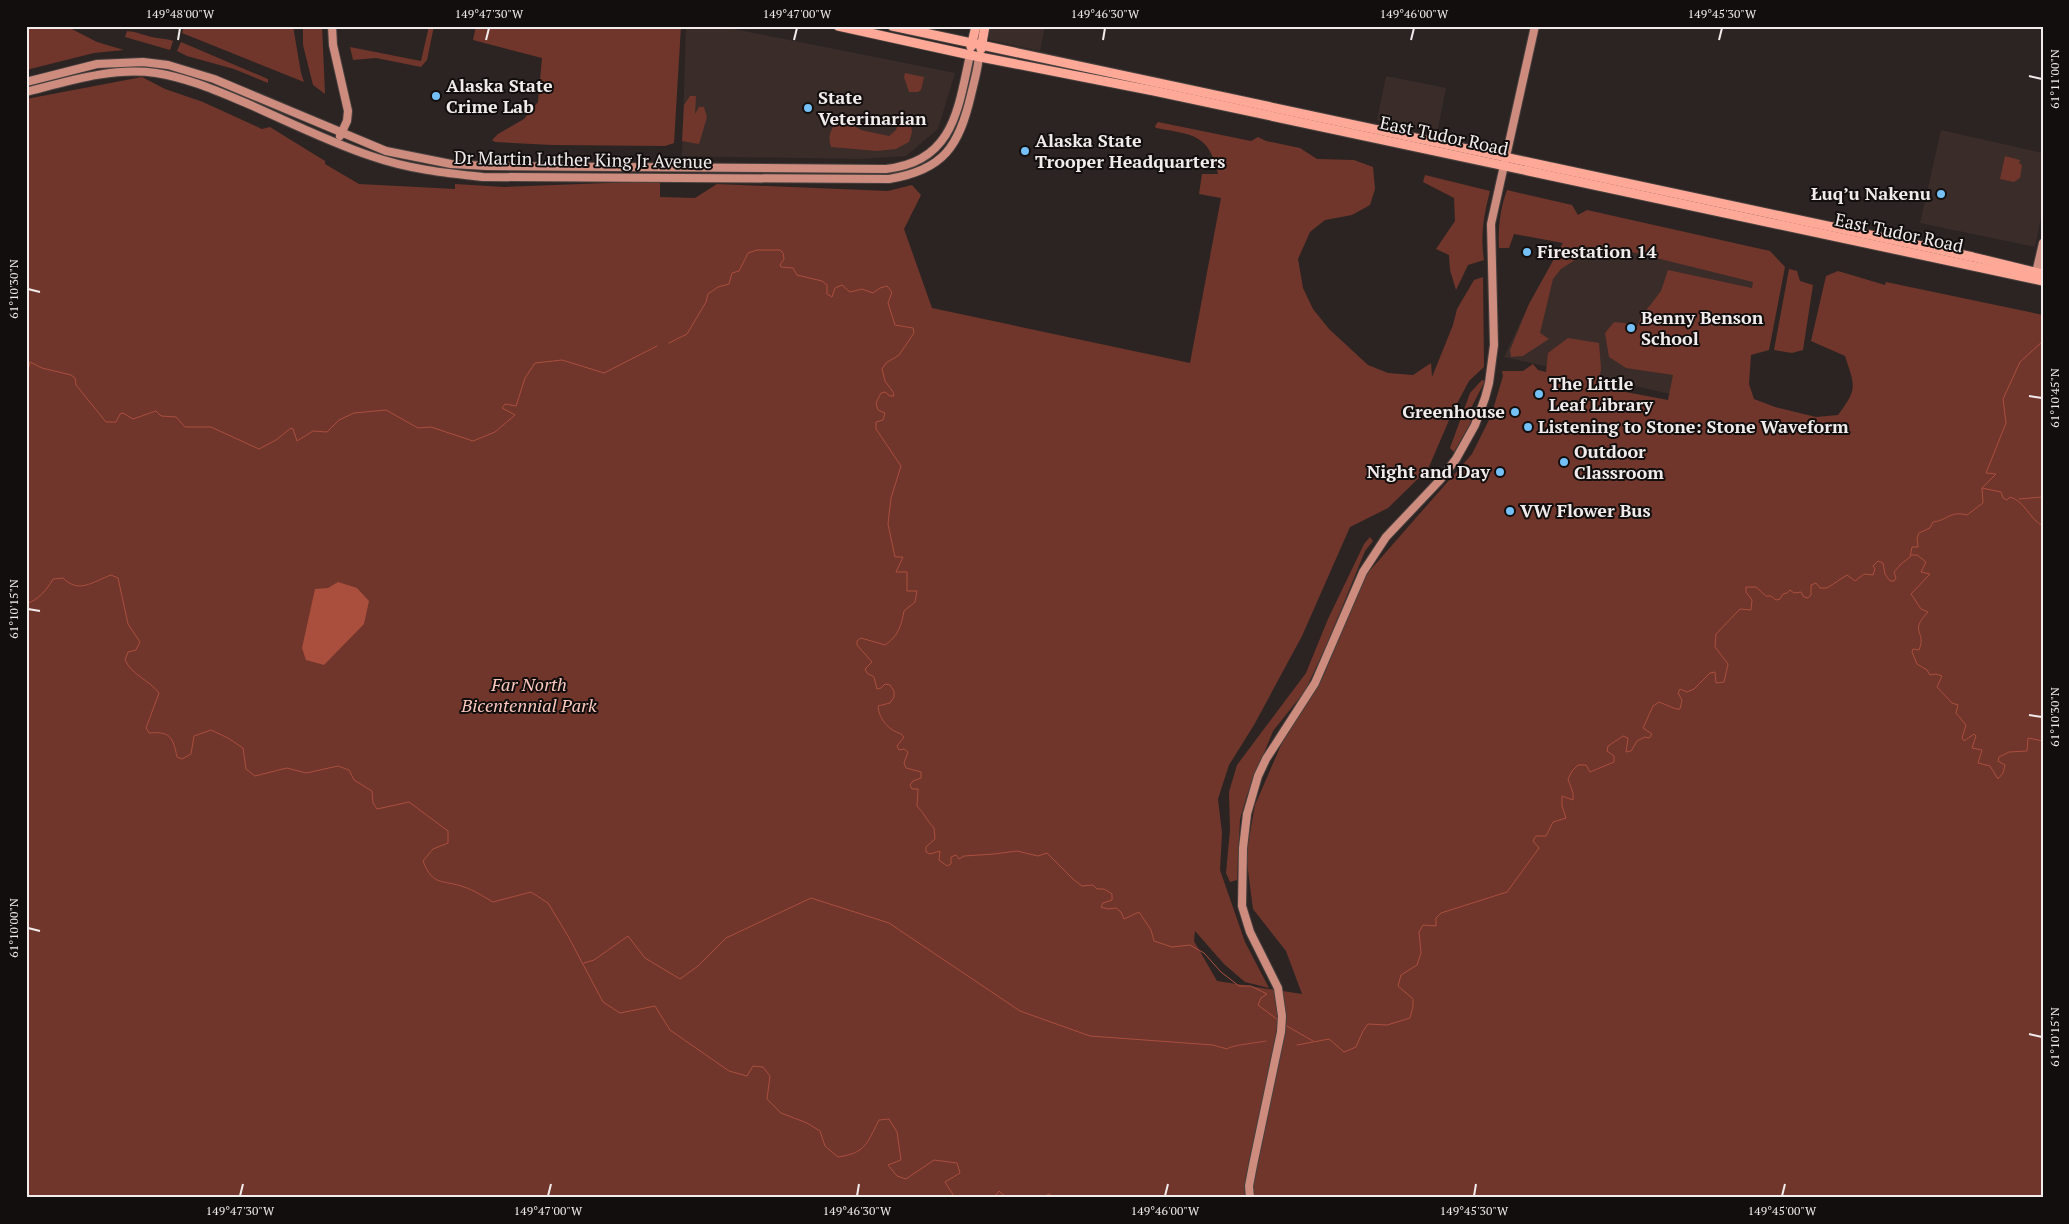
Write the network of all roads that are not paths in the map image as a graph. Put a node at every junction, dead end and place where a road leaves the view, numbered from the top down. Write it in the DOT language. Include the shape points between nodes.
graph roads {
  1 [pos="332,26"];
  2 [pos="838,26"];
  3 [pos="892,26"];
  4 [pos="976,26"];
  5 [pos="985,26"];
  6 [pos="1535,26"];
  7 [pos="977,44"];
  8 [pos="975,56"];
  9 [pos="26,82"];
  10 [pos="26,92"];
  11 [pos="341,134"];
  12 [pos="338,143"];
  13 [pos="1504,161"];
  14 [pos="443,163"];
  15 [pos="396,164"];
  16 [pos="2043,243"];
  17 [pos="2039,277"];
  18 [pos="1250,1198"];
  1 -- 11 [label="street" via="333,45 348,111"];
  2 -- 8 [label="main road, East Tudor Road"];
  3 -- 7 [label="main road, East Tudor Road"];
  4 -- 7 [label="main road"];
  5 -- 7 [label="main road"];
  6 -- 13 [label="street"];
  7 -- 8 [label="main road"];
  7 -- 13 [label="main road, East Tudor Road"];
  8 -- 13 [label="main road, East Tudor Road"];
  8 -- 14 [label="street, Dr Martin Luther King Jr Avenue" via="944,140 931,153 901,167 487,166"];
  8 -- 15 [label="street, Dr Martin Luther King Jr Avenue" via="966,118 958,136 946,153 918,173 889,179 483,177"];
  9 -- 11 [label="street, Dr Martin Luther King Jr Avenue" via="97,64 143,62 191,71"];
  10 -- 12 [label="street, Dr Martin Luther King Jr Avenue" via="92,75 155,73 213,89"];
  11 -- 12 [label="street"];
  11 -- 14 [label="street, Dr Martin Luther King Jr Avenue" via="386,151"];
  12 -- 15 [label="street, Dr Martin Luther King Jr Avenue"];
  13 -- 17 [label="main road, East Tudor Road" via="1973,257"];
  13 -- 18 [label="street" via="1491,233 1493,363 1478,420 1450,468 1386,537 1371,558 1315,683 1266,759 1247,814 1242,906 1247,924 1278,988 1282,1016 1252,1165"];
  14 -- 15 [label="street" via="436,168"];
  16 -- 17 [label="street"];
}
